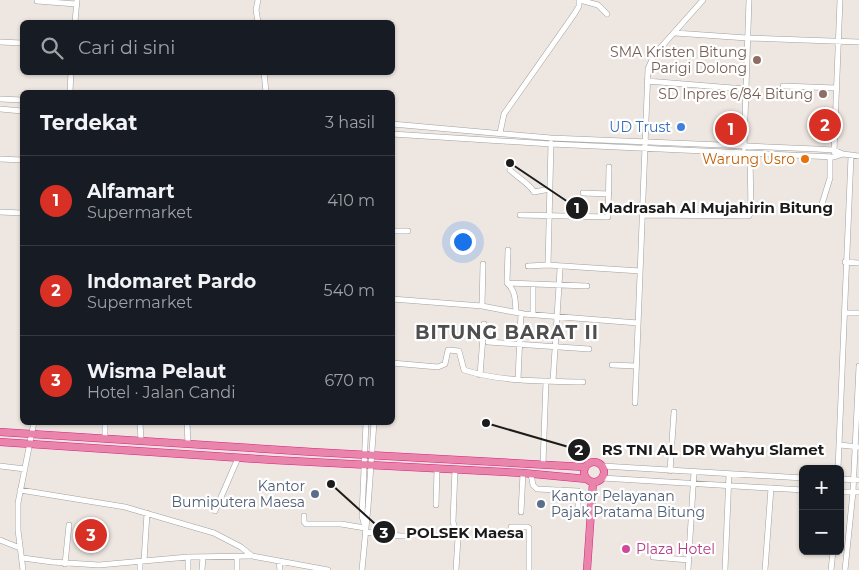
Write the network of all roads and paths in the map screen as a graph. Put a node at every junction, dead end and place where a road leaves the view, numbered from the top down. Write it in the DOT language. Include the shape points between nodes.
graph roads {
  1 [pos="258,0"];
  2 [pos="580,0"];
  3 [pos="703,0"];
  4 [pos="749,0"];
  5 [pos="840,0"];
  6 [pos="37,1"];
  7 [pos="76,2"];
  8 [pos="607,14"];
  9 [pos="75,20"];
  10 [pos="258,20"];
  11 [pos="675,33"];
  12 [pos="747,38"];
  13 [pos="838,41"];
  14 [pos="0,42"];
  15 [pos="859,42"];
  16 [pos="20,44"];
  17 [pos="71,75"];
  18 [pos="264,75"];
  19 [pos="647,81"];
  20 [pos="783,86"];
  21 [pos="836,88"];
  22 [pos="746,89"];
  23 [pos="70,90"];
  24 [pos="266,90"];
  25 [pos="0,99"];
  26 [pos="20,100"];
  27 [pos="0,109"];
  28 [pos="20,111"];
  29 [pos="395,124"];
  30 [pos="500,133"];
  31 [pos="395,134"];
  32 [pos="551,138"];
  33 [pos="646,143"];
  34 [pos="551,144"];
  35 [pos="744,146"];
  36 [pos="645,149"];
  37 [pos="834,150"];
  38 [pos="747,154"];
  39 [pos="843,154"];
  40 [pos="851,156"];
  41 [pos="859,156"];
  42 [pos="832,157"];
  43 [pos="0,159"];
  44 [pos="20,160"];
  45 [pos="609,167"];
  46 [pos="510,170"];
  47 [pos="550,189"];
  48 [pos="583,193"];
  49 [pos="609,194"];
  50 [pos="822,204"];
  51 [pos="0,212"];
  52 [pos="20,213"];
  53 [pos="520,215"];
  54 [pos="642,215"];
  55 [pos="549,216"];
  56 [pos="408,230"];
  57 [pos="395,231"];
  58 [pos="508,250"];
  59 [pos="845,262"];
  60 [pos="859,263"];
  61 [pos="483,264"];
  62 [pos="548,265"];
  63 [pos="528,266"];
  64 [pos="560,269"];
  65 [pos="640,271"];
  66 [pos="507,284"];
  67 [pos="533,284"];
  68 [pos="559,285"];
  69 [pos="587,286"];
  70 [pos="395,299"];
  71 [pos="482,306"];
  72 [pos="518,312"];
  73 [pos="845,313"];
  74 [pos="859,313"];
  75 [pos="533,314"];
  76 [pos="556,316"];
  77 [pos="638,323"];
  78 [pos="484,324"];
  79 [pos="488,342"];
  80 [pos="519,344"];
  81 [pos="554,346"];
  82 [pos="589,349"];
  83 [pos="395,363"];
  84 [pos="612,365"];
  85 [pos="636,366"];
  86 [pos="859,366"];
  87 [pos="480,375"];
  88 [pos="518,379"];
  89 [pos="546,381"];
  90 [pos="553,381"];
  91 [pos="583,382"];
  92 [pos="635,403"];
  93 [pos="674,412"];
  94 [pos="34,425"];
  95 [pos="105,425"];
  96 [pos="140,425"];
  97 [pos="187,425"];
  98 [pos="366,425"];
  99 [pos="374,425"];
  100 [pos="0,432"];
  101 [pos="32,434"];
  102 [pos="104,438"];
  103 [pos="141,441"];
  104 [pos="0,442"];
  105 [pos="31,444"];
  106 [pos="188,444"];
  107 [pos="840,446"];
  108 [pos="857,447"];
  109 [pos="364,455"];
  110 [pos="372,455"];
  111 [pos="238,458"];
  112 [pos="467,460"];
  113 [pos="543,464"];
  114 [pos="838,465"];
  115 [pos="0,466"];
  116 [pos="368,466"];
  117 [pos="585,466"];
  118 [pos="603,466"];
  119 [pos="25,469"];
  120 [pos="437,469"];
  121 [pos="455,469"];
  122 [pos="467,470"];
  123 [pos="670,471"];
  124 [pos="694,472"];
  125 [pos="523,473"];
  126 [pos="531,474"];
  127 [pos="729,474"];
  128 [pos="602,478"];
  129 [pos="799,478"];
  130 [pos="590,480"];
  131 [pos="856,480"];
  132 [pos="694,484"];
  133 [pos="730,486"];
  134 [pos="770,488"];
  135 [pos="20,490"];
  136 [pos="799,490"];
  137 [pos="362,492"];
  138 [pos="844,492"];
  139 [pos="853,492"];
  140 [pos="859,492"];
  141 [pos="369,493"];
  142 [pos="436,505"];
  143 [pos="578,509"];
  144 [pos="215,510"];
  145 [pos="521,512"];
  146 [pos="147,514"];
  147 [pos="304,516"];
  148 [pos="69,525"];
  149 [pos="511,527"];
  150 [pos="365,529"];
  151 [pos="429,534"];
  152 [pos="0,540"];
  153 [pos="20,548"];
  154 [pos="833,555"];
  155 [pos="252,556"];
  156 [pos="188,557"];
  157 [pos="203,557"];
  158 [pos="237,557"];
  159 [pos="654,557"];
  160 [pos="23,558"];
  161 [pos="689,560"];
  162 [pos="279,561"];
  163 [pos="142,562"];
  164 [pos="65,564"];
  165 [pos="23,570"];
  166 [pos="140,570"];
  167 [pos="188,570"];
  168 [pos="202,570"];
  169 [pos="237,570"];
  170 [pos="280,570"];
  171 [pos="328,570"];
  172 [pos="362,570"];
  173 [pos="456,570"];
  174 [pos="529,570"];
  175 [pos="587,570"];
  176 [pos="688,570"];
  177 [pos="726,570"];
  178 [pos="766,570"];
  179 [pos="831,570"];
  180 [pos="845,570"];
  1 -- 10 [label="street"];
  2 -- 8 [label="street" via="598,5"];
  2 -- 30 [label="street" via="575,13 504,114"];
  3 -- 11 [label="street"];
  4 -- 12 [label="street"];
  5 -- 13 [label="street"];
  6 -- 7 [label="street"];
  7 -- 9 [label="street"];
  11 -- 12 [label="street"];
  11 -- 19 [label="street" via="652,60"];
  12 -- 13 [label="street"];
  12 -- 22 [label="street"];
  13 -- 15 [label="street"];
  13 -- 21 [label="street"];
  14 -- 16 [label="street"];
  17 -- 23 [label="street"];
  18 -- 24 [label="street"];
  19 -- 22 [label="street"];
  19 -- 33 [label="street"];
  20 -- 21 [label="street"];
  21 -- 37 [label="street"];
  22 -- 35 [label="street"];
  25 -- 26 [label="street"];
  27 -- 28 [label="street"];
  29 -- 30 [label="street"];
  30 -- 32 [label="street"];
  31 -- 34 [label="street"];
  32 -- 33 [label="street"];
  32 -- 34 [label="street"];
  33 -- 35 [label="street"];
  33 -- 36 [label="street"];
  34 -- 36 [label="street"];
  34 -- 47 [label="street"];
  35 -- 37 [label="street"];
  35 -- 38 [label="street"];
  36 -- 38 [label="street"];
  36 -- 54 [label="street"];
  37 -- 39 [label="street"];
  37 -- 42 [label="street"];
  38 -- 42 [label="street"];
  38 -- 54 [label="street" via="749,216"];
  39 -- 40 [label="street"];
  39 -- 42 [label="street"];
  40 -- 41 [label="street"];
  40 -- 59 [label="street"];
  42 -- 50 [label="street"];
  43 -- 44 [label="street"];
  45 -- 49 [label="street"];
  46 -- 47 [label="street" via="534,192"];
  47 -- 55 [label="street"];
  48 -- 49 [label="street"];
  49 -- 55 [label="street" via="608,217"];
  51 -- 52 [label="street"];
  53 -- 55 [label="street"];
  54 -- 65 [label="street"];
  55 -- 62 [label="street"];
  56 -- 57 [label="street"];
  58 -- 66 [label="street"];
  59 -- 60 [label="street"];
  59 -- 73 [label="street"];
  61 -- 71 [label="street"];
  62 -- 63 [label="street"];
  62 -- 65 [label="street"];
  64 -- 68 [label="street"];
  65 -- 77 [label="street"];
  66 -- 67 [label="street"];
  66 -- 72 [label="street" via="514,291"];
  67 -- 68 [label="street"];
  67 -- 75 [label="street"];
  68 -- 69 [label="street"];
  68 -- 76 [label="street"];
  70 -- 71 [label="street"];
  71 -- 72 [label="street"];
  72 -- 75 [label="street"];
  72 -- 80 [label="street"];
  73 -- 74 [label="street"];
  73 -- 107 [label="street"];
  75 -- 76 [label="street"];
  76 -- 77 [label="street"];
  76 -- 81 [label="street"];
  77 -- 85 [label="street"];
  78 -- 87 [label="street"];
  79 -- 80 [label="street"];
  80 -- 81 [label="street"];
  80 -- 88 [label="street"];
  81 -- 82 [label="street"];
  81 -- 90 [label="street"];
  83 -- 87 [label="street" via="438,366 444,364 448,350 456,350 464,370"];
  84 -- 85 [label="street"];
  85 -- 92 [label="street"];
  86 -- 108 [label="street"];
  87 -- 88 [label="street"];
  88 -- 89 [label="street"];
  89 -- 90 [label="street"];
  89 -- 113 [label="street"];
  90 -- 91 [label="street"];
  93 -- 123 [label="street"];
  94 -- 101 [label="street"];
  95 -- 102 [label="street"];
  96 -- 103 [label="street"];
  97 -- 106 [label="street"];
  98 -- 109 [label="street"];
  99 -- 110 [label="street"];
  100 -- 101 [label="highway"];
  101 -- 102 [label="highway"];
  101 -- 105 [label="street"];
  102 -- 103 [label="highway"];
  103 -- 106 [label="highway"];
  104 -- 105 [label="highway"];
  105 -- 111 [label="highway"];
  105 -- 119 [label="street"];
  106 -- 109 [label="highway"];
  107 -- 108 [label="street"];
  107 -- 114 [label="street"];
  108 -- 131 [label="street"];
  109 -- 110 [label="highway"];
  109 -- 116 [label="street"];
  110 -- 112 [label="highway"];
  110 -- 116 [label="street"];
  111 -- 116 [label="highway"];
  111 -- 144 [label="street"];
  112 -- 113 [label="highway"];
  112 -- 122 [label="highway"];
  113 -- 117 [label="highway"];
  115 -- 119 [label="street"];
  116 -- 120 [label="highway"];
  116 -- 137 [label="street"];
  116 -- 141 [label="street"];
  117 -- 118 [label="highway" via="594,462"];
  117 -- 130 [label="highway" via="584,473"];
  118 -- 123 [label="street"];
  118 -- 128 [label="highway"];
  119 -- 135 [label="street"];
  120 -- 121 [label="highway"];
  120 -- 142 [label="street"];
  121 -- 122 [label="highway"];
  121 -- 173 [label="street" via="453,522 458,538"];
  122 -- 125 [label="highway"];
  123 -- 124 [label="street"];
  124 -- 127 [label="street"];
  124 -- 132 [label="street"];
  125 -- 126 [label="highway"];
  125 -- 145 [label="street"];
  126 -- 130 [label="highway"];
  126 -- 143 [label="street" via="533,486 537,489 578,491"];
  127 -- 129 [label="street"];
  127 -- 133 [label="street"];
  128 -- 130 [label="highway"];
  128 -- 132 [label="street"];
  130 -- 175 [label="highway"];
  131 -- 139 [label="street"];
  132 -- 133 [label="street"];
  132 -- 161 [label="street"];
  133 -- 134 [label="street"];
  133 -- 177 [label="street"];
  134 -- 136 [label="street"];
  134 -- 178 [label="street"];
  135 -- 146 [label="street" via="116,505"];
  135 -- 153 [label="street" via="17,511"];
  137 -- 141 [label="street"];
  137 -- 150 [label="street"];
  138 -- 139 [label="street"];
  139 -- 140 [label="street"];
  139 -- 180 [label="street"];
  141 -- 150 [label="street"];
  146 -- 155 [label="street" via="214,534"];
  146 -- 163 [label="street"];
  147 -- 150 [label="street" via="306,524 341,524"];
  148 -- 164 [label="street"];
  149 -- 174 [label="street" via="530,528"];
  150 -- 151 [label="street" via="401,536 416,532"];
  150 -- 172 [label="street"];
  152 -- 153 [label="street"];
  153 -- 160 [label="street"];
  154 -- 179 [label="street"];
  155 -- 158 [label="street"];
  155 -- 162 [label="street"];
  156 -- 157 [label="street"];
  156 -- 163 [label="street"];
  156 -- 167 [label="street"];
  157 -- 158 [label="street"];
  157 -- 168 [label="street"];
  158 -- 169 [label="street"];
  159 -- 161 [label="street"];
  160 -- 164 [label="street"];
  160 -- 165 [label="street"];
  161 -- 176 [label="street"];
  162 -- 170 [label="street"];
  162 -- 171 [label="street"];
  163 -- 164 [label="street"];
  163 -- 166 [label="street"];
}
